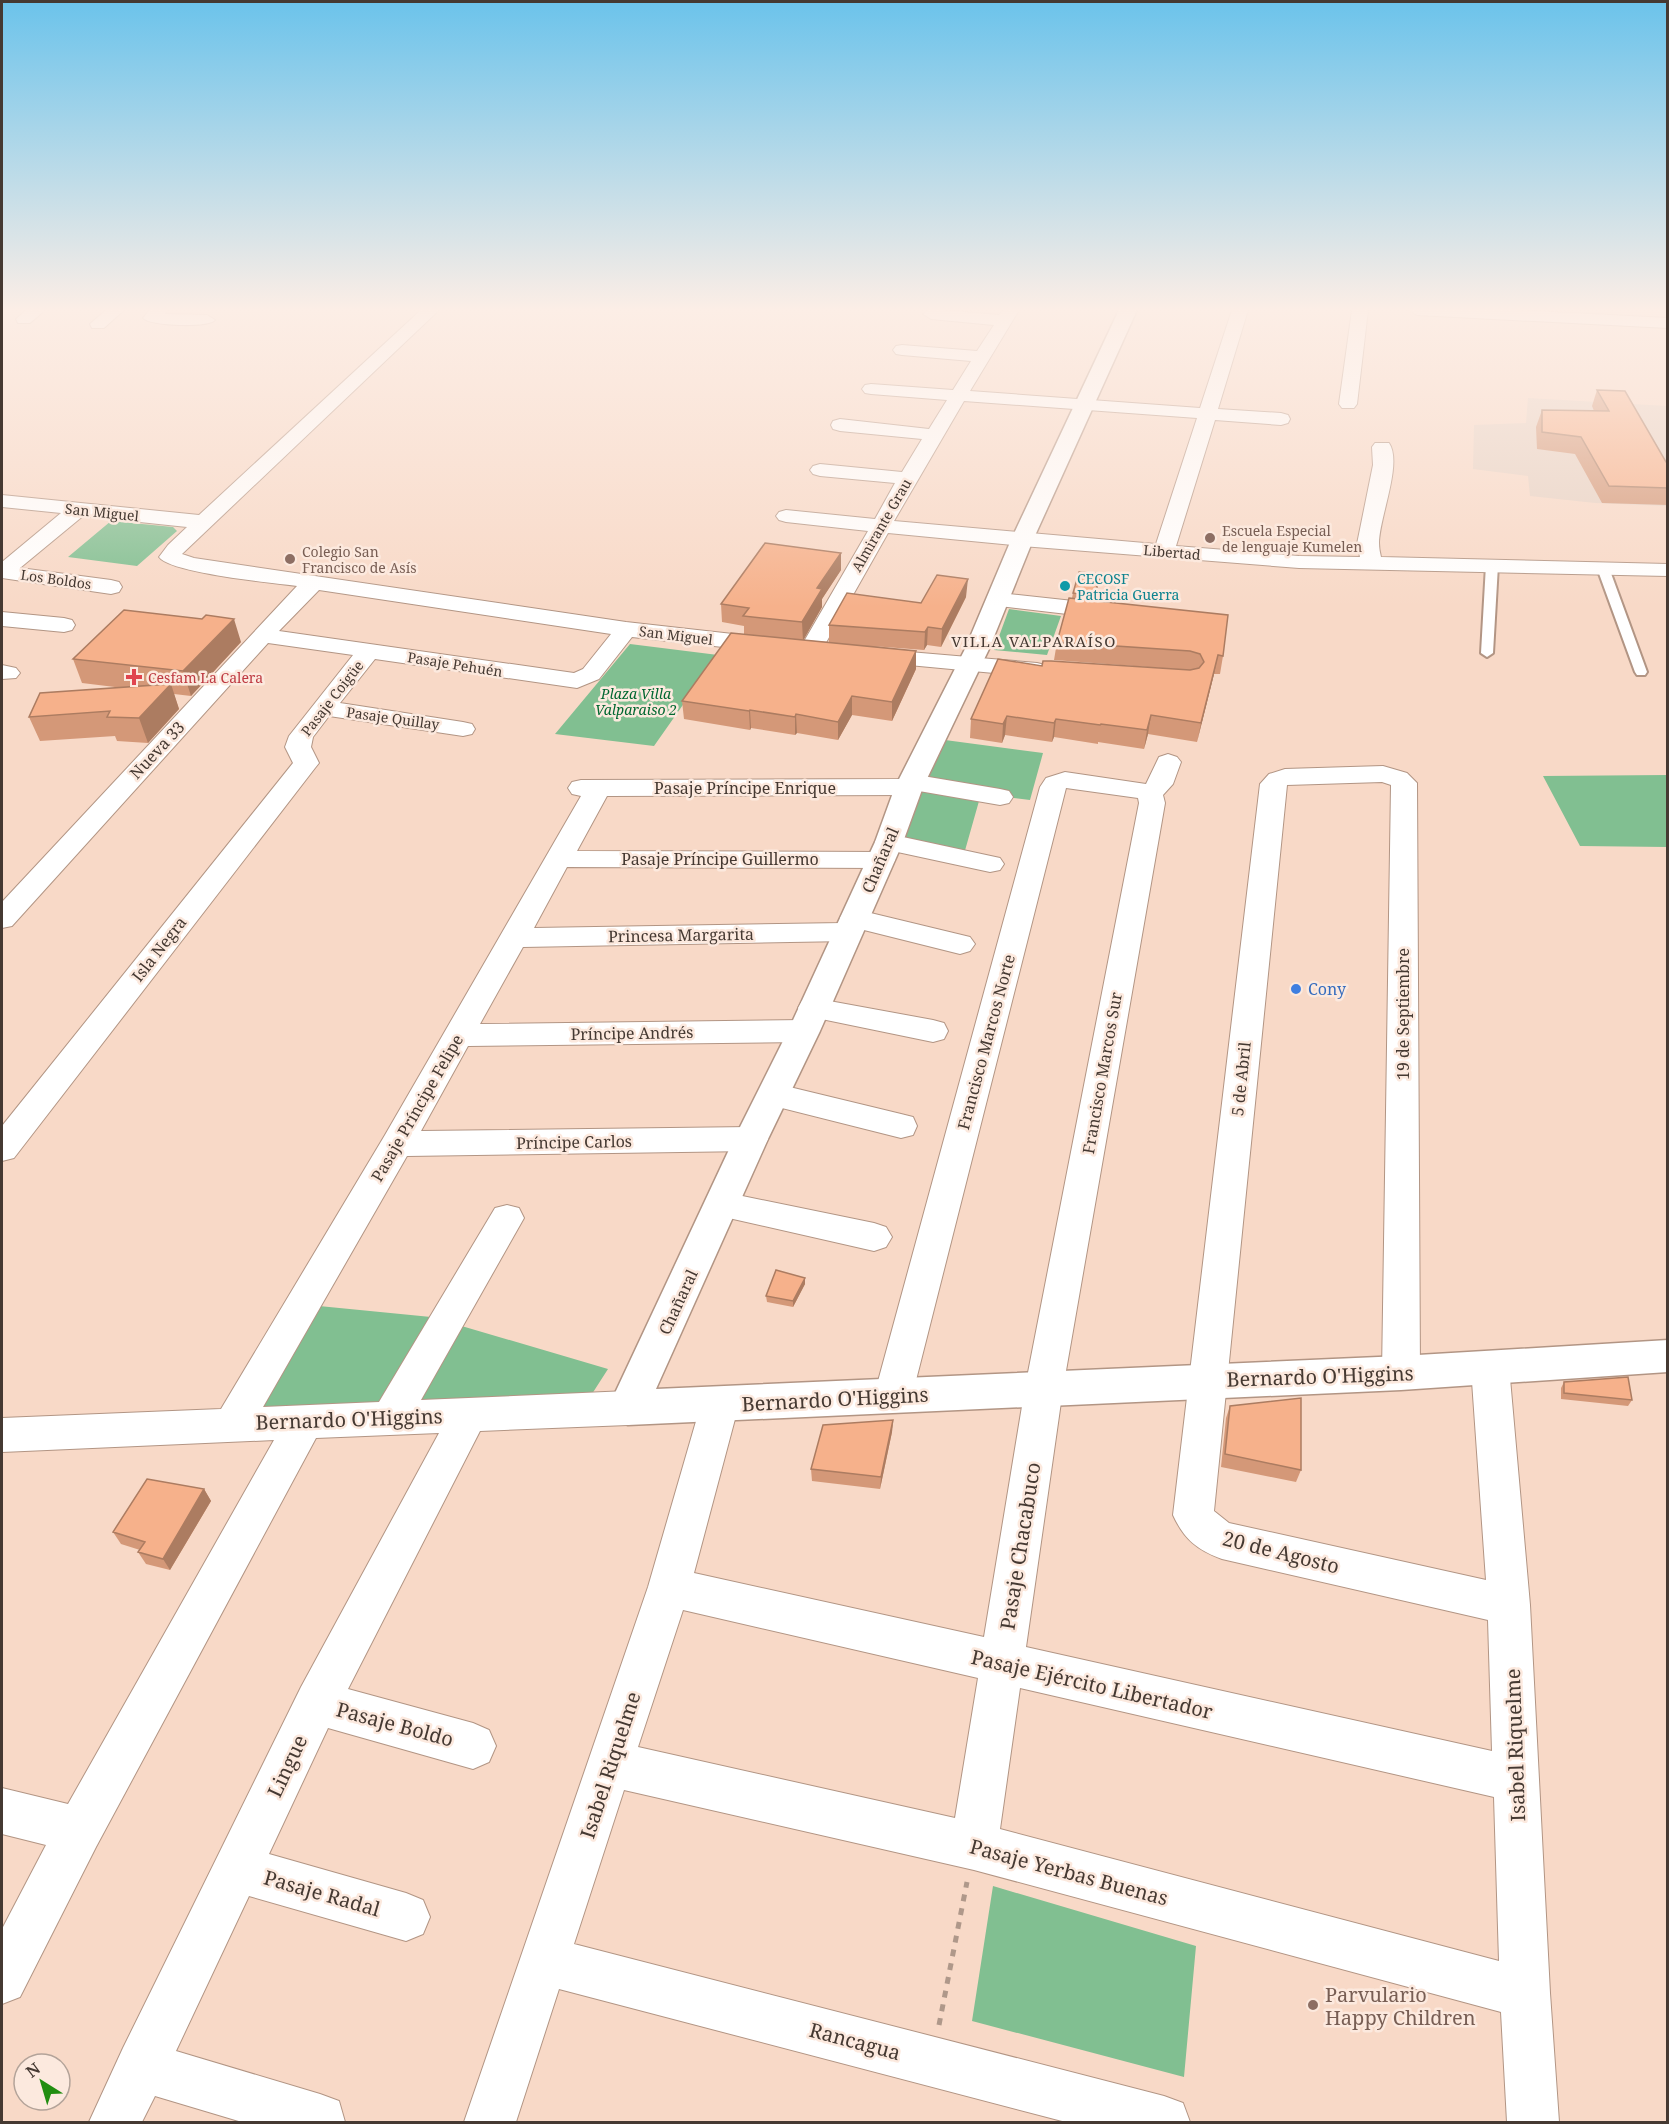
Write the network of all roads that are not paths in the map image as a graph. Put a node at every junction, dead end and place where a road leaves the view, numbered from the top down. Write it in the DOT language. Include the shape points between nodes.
graph roads {
  1 [pos="324,409"];
  2 [pos="952,409"];
  3 [pos="1081,409"];
  4 [pos="1134,409"];
  5 [pos="1209,409"];
  6 [pos="1207,415"];
  7 [pos="1281,420"];
  8 [pos="840,425"];
  9 [pos="935,435"];
  10 [pos="1383,447"];
  11 [pos="820,470"];
  12 [pos="908,478"];
  13 [pos="2,501"];
  14 [pos="79,509"];
  15 [pos="786,516"];
  16 [pos="202,522"];
  17 [pos="881,526"];
  18 [pos="1022,540"];
  19 [pos="1164,552"];
  20 [pos="1372,563"];
  21 [pos="1492,565"];
  22 [pos="1603,568"];
  23 [pos="1668,570"];
  24 [pos="2,572"];
  25 [pos="314,582"];
  26 [pos="111,587"];
  27 [pos="999,600"];
  28 [pos="1135,614"];
  29 [pos="2,619"];
  30 [pos="64,625"];
  31 [pos="626,629"];
  32 [pos="262,635"];
  33 [pos="370,650"];
  34 [pos="811,650"];
  35 [pos="833,652"];
  36 [pos="1487,653"];
  37 [pos="856,654"];
  38 [pos="968,664"];
  39 [pos="1055,671"];
  40 [pos="1641,672"];
  41 [pos="322,708"];
  42 [pos="463,729"];
  43 [pos="298,747"];
  44 [pos="1168,762"];
  45 [pos="1278,779"];
  46 [pos="910,784"];
  47 [pos="589,788"];
  48 [pos="1150,794"];
  49 [pos="1000,797"];
  50 [pos="885,851"];
  51 [pos="559,859"];
  52 [pos="990,864"];
  53 [pos="2,919"];
  54 [pos="851,926"];
  55 [pos="514,938"];
  56 [pos="960,944"];
  57 [pos="808,1019"];
  58 [pos="933,1031"];
  59 [pos="459,1035"];
  60 [pos="773,1095"];
  61 [pos="901,1126"];
  62 [pos="751,1139"];
  63 [pos="397,1144"];
  64 [pos="2,1149"];
  65 [pos="723,1205"];
  66 [pos="507,1218"];
  67 [pos="874,1237"];
  68 [pos="1668,1356"];
  69 [pos="1490,1367"];
  70 [pos="1401,1373"];
  71 [pos="1209,1381"];
  72 [pos="1044,1388"];
  73 [pos="893,1395"];
  74 [pos="720,1404"];
  75 [pos="628,1408"];
  76 [pos="469,1414"];
  77 [pos="390,1418"];
  78 [pos="305,1421"];
  79 [pos="232,1424"];
  80 [pos="2,1436"];
  81 [pos="669,1587"];
  82 [pos="1509,1605"];
  83 [pos="1002,1664"];
  84 [pos="316,1703"];
  85 [pos="473,1746"];
  86 [pos="610,1764"];
  87 [pos="1516,1779"];
  88 [pos="2,1811"];
  89 [pos="79,1830"];
  90 [pos="974,1846"];
  91 [pos="238,1869"];
  92 [pos="406,1917"];
  93 [pos="546,1961"];
  94 [pos="2,1979"];
  95 [pos="1525,1993"];
  96 [pos="141,2066"];
  97 [pos="320,2120"];
  98 [pos="1142,2120"];
  99 [pos="115,2122"];
  100 [pos="490,2122"];
  101 [pos="1533,2122"];
  1 -- 16 [label="street"];
  2 -- 9 [label="street, Almirante Grau"];
  3 -- 18 [label="street, Chañaral"];
  4 -- 6 [label="street"];
  5 -- 6 [label="street"];
  6 -- 7 [label="street"];
  6 -- 19 [label="street"];
  8 -- 9 [label="street"];
  9 -- 12 [label="street, Almirante Grau"];
  10 -- 20 [label="street" via="1368,544"];
  11 -- 12 [label="street"];
  12 -- 17 [label="street, Almirante Grau"];
  13 -- 14 [label="street, San Miguel"];
  14 -- 16 [label="street, San Miguel"];
  14 -- 24 [label="street"];
  15 -- 17 [label="street, Libertad"];
  16 -- 25 [label="street, San Miguel" via="170,557 180,562"];
  17 -- 18 [label="street, Libertad"];
  17 -- 34 [label="street, Almirante Grau"];
  18 -- 19 [label="street, Libertad"];
  18 -- 27 [label="street, Chañaral"];
  19 -- 20 [label="street, Libertad"];
  20 -- 21 [label="street, Libertad"];
  21 -- 22 [label="street, Libertad"];
  21 -- 36 [label="lane"];
  22 -- 23 [label="street, Libertad"];
  22 -- 40 [label="lane"];
  24 -- 26 [label="street, Los Boldos"];
  25 -- 31 [label="street, San Miguel"];
  25 -- 32 [label="street, Nueva 33"];
  27 -- 28 [label="street"];
  27 -- 38 [label="street, Chañaral"];
  29 -- 30 [label="street"];
  31 -- 33 [label="street, Pasaje Pehuén" via="591,674 577,681"];
  31 -- 34 [label="street, San Miguel"];
  32 -- 33 [label="street, Pasaje Pehuén"];
  32 -- 53 [label="street, Nueva 33"];
  33 -- 41 [label="street, Pasaje Coigüe"];
  34 -- 35 [label="street, San Miguel"];
  37 -- 38 [label="street"];
  38 -- 39 [label="street"];
  38 -- 46 [label="street, Chañaral"];
  41 -- 42 [label="street, Pasaje Quillay"];
  41 -- 43 [label="street, Pasaje Coigüe" via="301,736"];
  43 -- 64 [label="street, Isla Negra" via="306,763"];
  44 -- 48 [label="street, Francisco Marcos Sur" via="1160,784"];
  45 -- 70 [label="street, 19 de Septiembre" via="1383,774 1404,783"];
  45 -- 71 [label="street, 5 de Abril" via="1273,784"];
  46 -- 47 [label="street, Pasaje Príncipe Enrique"];
  46 -- 49 [label="street, Pasaje Príncipe Enrique"];
  46 -- 50 [label="street, Chañaral"];
  47 -- 51 [label="street, Pasaje Príncipe Felipe"];
  48 -- 72 [label="street, Francisco Marcos Sur" via="1152,803"];
  48 -- 73 [label="street, Francisco Marcos Norte" via="1065,780 1055,783"];
  50 -- 51 [label="street, Pasaje Príncipe Guillermo"];
  50 -- 52 [label="street, Pasaje Príncipe Guillermo"];
  50 -- 54 [label="street, Chañaral"];
  51 -- 55 [label="street, Pasaje Príncipe Felipe"];
  54 -- 55 [label="street, Princesa Margarita"];
  54 -- 56 [label="street, Princesa Margarita"];
  54 -- 57 [label="street, Chañaral"];
  55 -- 59 [label="street, Pasaje Príncipe Felipe"];
  57 -- 58 [label="street, Príncipe Andrés"];
  57 -- 59 [label="street, Príncipe Andrés"];
  57 -- 60 [label="street, Chañaral"];
  59 -- 63 [label="street, Pasaje Príncipe Felipe"];
  60 -- 61 [label="street"];
  60 -- 62 [label="street, Chañaral"];
  62 -- 63 [label="street, Príncipe Carlos"];
  62 -- 65 [label="street, Chañaral"];
  63 -- 79 [label="street, Pasaje Príncipe Felipe"];
  65 -- 67 [label="street"];
  65 -- 75 [label="street, Chañaral"];
  66 -- 77 [label="street"];
  68 -- 69 [label="street, Bernardo O'Higgins"];
  69 -- 70 [label="street, Bernardo O'Higgins"];
  69 -- 82 [label="street, Isabel Riquelme"];
  70 -- 71 [label="street, Bernardo O'Higgins"];
  71 -- 72 [label="street, Bernardo O'Higgins"];
  71 -- 82 [label="street, 20 de Agosto" via="1193,1515 1207,1532 1222,1540"];
  72 -- 73 [label="street, Bernardo O'Higgins"];
  72 -- 83 [label="street, Pasaje Chacabuco"];
  73 -- 74 [label="street, Bernardo O'Higgins"];
  74 -- 75 [label="street, Bernardo O'Higgins"];
  74 -- 81 [label="street, Isabel Riquelme"];
  75 -- 76 [label="street, Bernardo O'Higgins"];
  76 -- 77 [label="street, Bernardo O'Higgins"];
  76 -- 84 [label="street, Lingue"];
  77 -- 78 [label="street, Bernardo O'Higgins"];
  78 -- 79 [label="street, Bernardo O'Higgins"];
  78 -- 89 [label="street"];
  79 -- 80 [label="street, Bernardo O'Higgins"];
  81 -- 83 [label="street, Pasaje Ejército Libertador"];
  81 -- 86 [label="street, Isabel Riquelme"];
  82 -- 87 [label="street, Isabel Riquelme"];
  83 -- 87 [label="street, Pasaje Ejército Libertador"];
  83 -- 90 [label="street, Pasaje Chacabuco"];
  84 -- 85 [label="street, Pasaje Boldo"];
  84 -- 91 [label="street, Lingue"];
  86 -- 90 [label="street, Pasaje Yerbas Buenas"];
  86 -- 93 [label="street, Isabel Riquelme"];
  87 -- 95 [label="street, Isabel Riquelme"];
  88 -- 89 [label="street"];
  89 -- 94 [label="street"];
  90 -- 95 [label="street, Pasaje Yerbas Buenas"];
  91 -- 92 [label="street, Pasaje Radal"];
  91 -- 96 [label="street, Lingue"];
  93 -- 98 [label="street, Rancagua"];
  93 -- 100 [label="street, Isabel Riquelme"];
  95 -- 101 [label="street, Isabel Riquelme"];
  96 -- 97 [label="street"];
  96 -- 99 [label="street, Lingue"];
}
